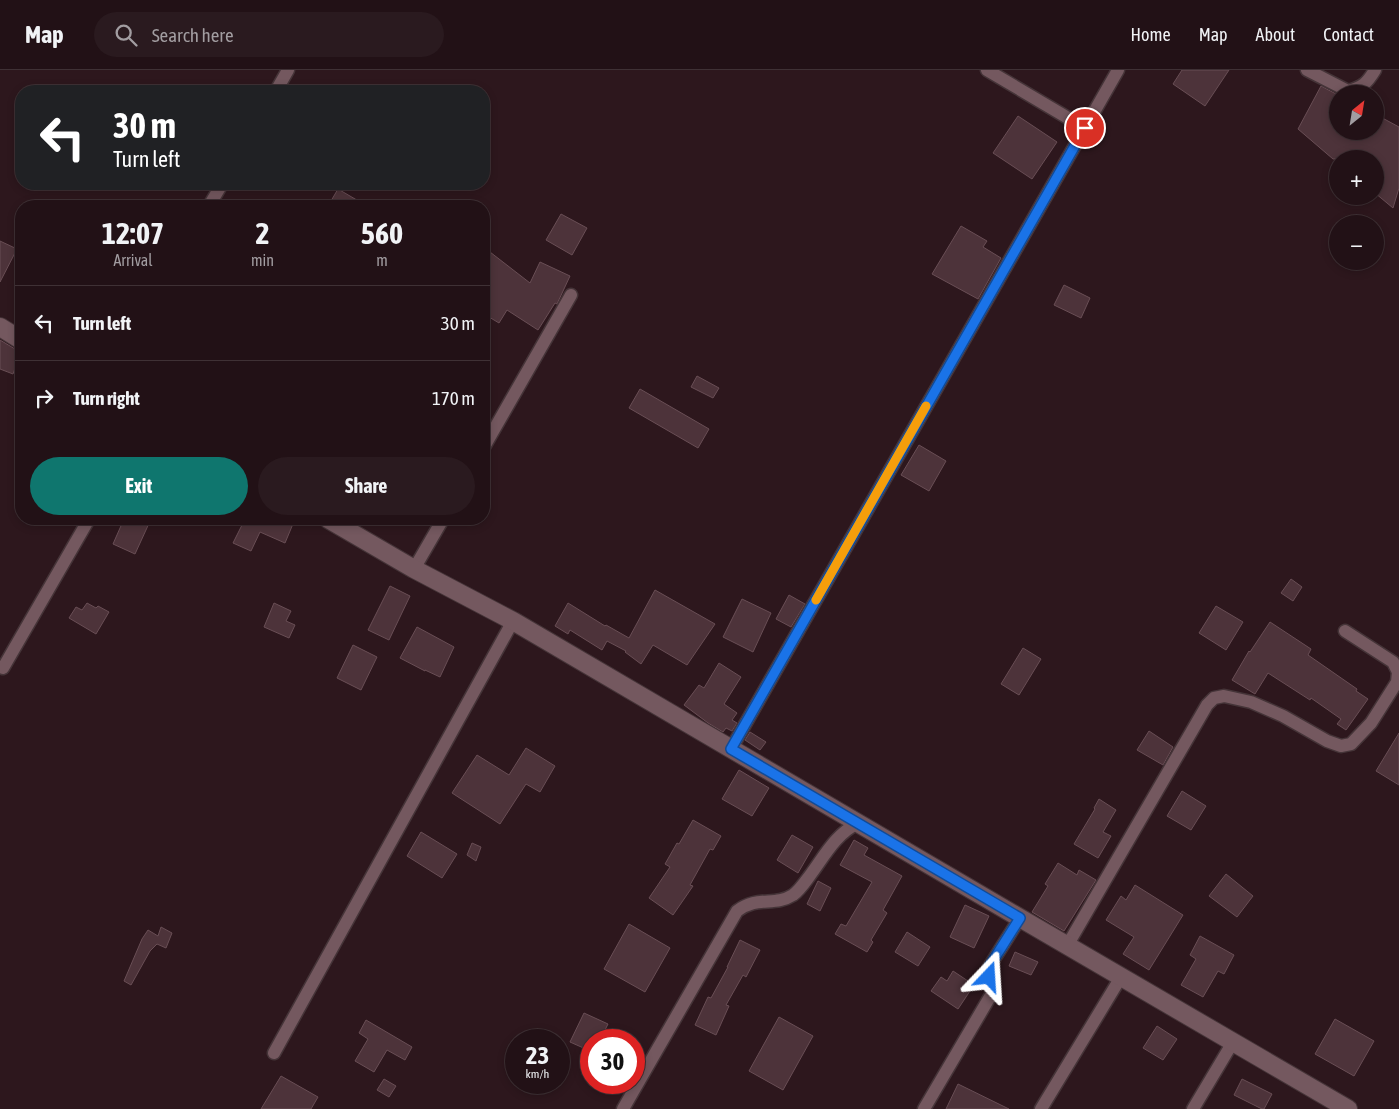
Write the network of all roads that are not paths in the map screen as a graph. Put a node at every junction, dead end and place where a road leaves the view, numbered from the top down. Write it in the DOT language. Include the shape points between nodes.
graph roads {
  1 [pos="288,70"];
  2 [pos="987,70"];
  3 [pos="1118,70"];
  4 [pos="1307,70"];
  5 [pos="1375,70"];
  6 [pos="279,85"];
  7 [pos="1085,128"];
  8 [pos="571,295"];
  9 [pos="0,327"];
  10 [pos="15,336"];
  11 [pos="490,437"];
  12 [pos="86,525"];
  13 [pos="338,525"];
  14 [pos="440,525"];
  15 [pos="414,569"];
  16 [pos="513,621"];
  17 [pos="1346,631"];
  18 [pos="3,668"];
  19 [pos="731,749"];
  20 [pos="858,823"];
  21 [pos="1020,918"];
  22 [pos="1067,946"];
  23 [pos="1121,977"];
  24 [pos="1233,1042"];
  25 [pos="274,1053"];
  26 [pos="623,1109"];
  27 [pos="924,1109"];
  28 [pos="1041,1109"];
  29 [pos="1193,1109"];
  30 [pos="1348,1109"];
  1 -- 6 [label="street"];
  2 -- 7 [label="street"];
  3 -- 7 [label="street"];
  4 -- 5 [label="street" via="1348,91 1360,88"];
  7 -- 19 [label="street"];
  8 -- 11 [label="street"];
  9 -- 10 [label="street"];
  12 -- 18 [label="street"];
  13 -- 15 [label="street"];
  14 -- 15 [label="street"];
  15 -- 16 [label="street"];
  16 -- 19 [label="street"];
  16 -- 25 [label="street"];
  17 -- 22 [label="street" via="1393,662 1398,672 1397,682 1372,723 1351,744 1342,746 1251,702 1224,696 1214,698"];
  19 -- 20 [label="street"];
  20 -- 21 [label="street"];
  20 -- 26 [label="street" via="834,840 793,895 779,901 749,904 737,911"];
  21 -- 22 [label="street"];
  21 -- 27 [label="street" via="989,967 991,995"];
  22 -- 23 [label="street"];
  23 -- 24 [label="street"];
  23 -- 28 [label="street"];
  24 -- 29 [label="street"];
  24 -- 30 [label="street"];
}
